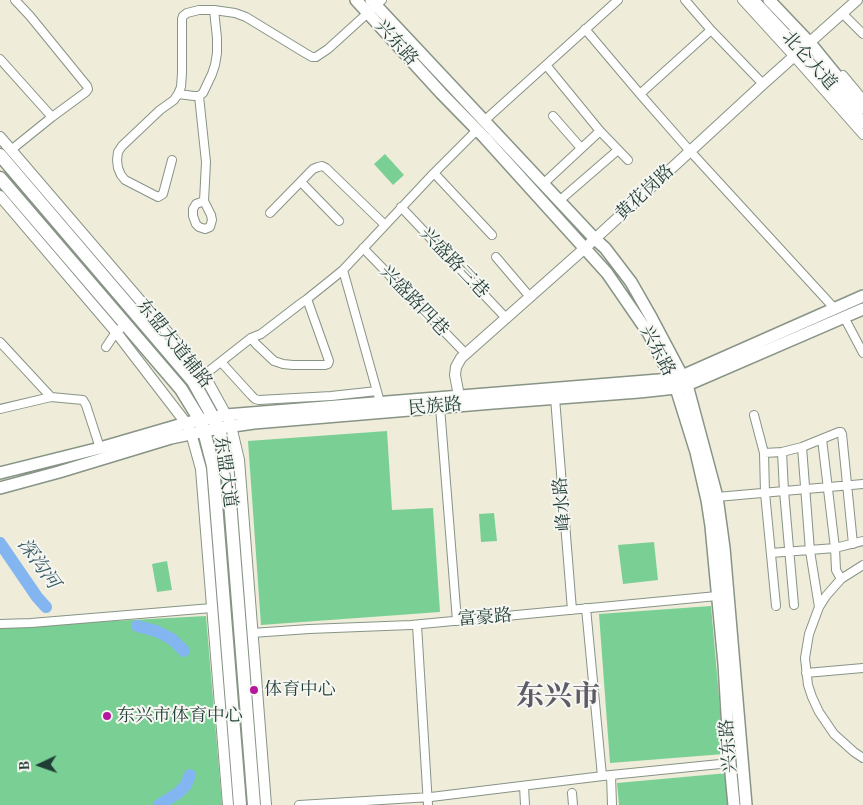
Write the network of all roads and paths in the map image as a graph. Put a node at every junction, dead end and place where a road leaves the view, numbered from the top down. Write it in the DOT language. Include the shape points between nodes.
graph roads {
  1 [pos="15,0"];
  2 [pos="356,0"];
  3 [pos="618,0"];
  4 [pos="686,0"];
  5 [pos="742,0"];
  6 [pos="753,0"];
  7 [pos="770,0"];
  8 [pos="776,0"];
  9 [pos="853,1"];
  10 [pos="374,4"];
  11 [pos="214,10"];
  12 [pos="842,13"];
  13 [pos="585,30"];
  14 [pos="711,30"];
  15 [pos="863,34"];
  16 [pos="805,47"];
  17 [pos="0,59"];
  18 [pos="546,65"];
  19 [pos="763,84"];
  20 [pos="178,94"];
  21 [pos="640,94"];
  22 [pos="199,96"];
  23 [pos="863,99"];
  24 [pos="863,108"];
  25 [pos="553,116"];
  26 [pos="52,117"];
  27 [pos="863,123"];
  28 [pos="480,126"];
  29 [pos="600,131"];
  30 [pos="863,135"];
  31 [pos="0,137"];
  32 [pos="581,148"];
  33 [pos="618,150"];
  34 [pos="690,151"];
  35 [pos="5,153"];
  36 [pos="172,160"];
  37 [pos="628,160"];
  38 [pos="434,173"];
  39 [pos="0,178"];
  40 [pos="301,182"];
  41 [pos="543,184"];
  42 [pos="0,196"];
  43 [pos="204,201"];
  44 [pos="559,201"];
  45 [pos="401,208"];
  46 [pos="270,214"];
  47 [pos="339,221"];
  48 [pos="385,225"];
  49 [pos="492,235"];
  50 [pos="595,239"];
  51 [pos="363,248"];
  52 [pos="585,248"];
  53 [pos="496,257"];
  54 [pos="343,270"];
  55 [pos="863,296"];
  56 [pos="530,297"];
  57 [pos="306,299"];
  58 [pos="836,308"];
  59 [pos="863,309"];
  60 [pos="506,318"];
  61 [pos="844,318"];
  62 [pos="121,328"];
  63 [pos="252,338"];
  64 [pos="0,342"];
  65 [pos="106,346"];
  66 [pos="863,353"];
  67 [pos="466,354"];
  68 [pos="221,362"];
  69 [pos="204,375"];
  70 [pos="679,382"];
  71 [pos="459,396"];
  72 [pos="51,397"];
  73 [pos="379,397"];
  74 [pos="554,398"];
  75 [pos="440,407"];
  76 [pos="0,410"];
  77 [pos="754,415"];
  78 [pos="223,422"];
  79 [pos="202,426"];
  80 [pos="188,428"];
  81 [pos="822,439"];
  82 [pos="802,447"];
  83 [pos="100,448"];
  84 [pos="782,452"];
  85 [pos="764,453"];
  86 [pos="0,473"];
  87 [pos="863,484"];
  88 [pos="847,486"];
  89 [pos="0,488"];
  90 [pos="828,488"];
  91 [pos="806,489"];
  92 [pos="784,491"];
  93 [pos="765,493"];
  94 [pos="717,497"];
  95 [pos="211,527"];
  96 [pos="863,541"];
  97 [pos="854,544"];
  98 [pos="835,548"];
  99 [pos="810,551"];
  100 [pos="790,552"];
  101 [pos="771,553"];
  102 [pos="863,565"];
  103 [pos="841,579"];
  104 [pos="717,596"];
  105 [pos="776,606"];
  106 [pos="794,606"];
  107 [pos="819,607"];
  108 [pos="212,608"];
  109 [pos="586,608"];
  110 [pos="572,610"];
  111 [pos="457,621"];
  112 [pos="0,624"];
  113 [pos="417,625"];
  114 [pos="252,633"];
  115 [pos="863,668"];
  116 [pos="806,673"];
  117 [pos="863,758"];
  118 [pos="730,763"];
  119 [pos="611,775"];
  120 [pos="602,776"];
  121 [pos="524,786"];
  122 [pos="572,793"];
  123 [pos="428,801"];
  124 [pos="228,805"];
  125 [pos="240,805"];
  126 [pos="254,805"];
  127 [pos="266,805"];
  128 [pos="298,805"];
  129 [pos="525,805"];
  130 [pos="573,805"];
  131 [pos="612,805"];
  132 [pos="734,805"];
  133 [pos="746,805"];
  1 -- 26 [label="street" via="88,89"];
  2 -- 10 [label="main road, 兴东路"];
  3 -- 13 [label="street"];
  4 -- 14 [label="street"];
  5 -- 16 [label="street"];
  6 -- 16 [label="main road, 北仑大道"];
  7 -- 16 [label="main road, 北仑大道"];
  8 -- 16 [label="street"];
  9 -- 12 [label="street, 黄花岗路"];
  10 -- 11 [label="street" via="316,57 305,54 246,17"];
  10 -- 28 [label="main road, 兴东路" via="441,93"];
  11 -- 20 [label="street" via="199,10 183,16"];
  11 -- 22 [label="street" via="216,64"];
  12 -- 15 [label="street"];
  12 -- 16 [label="street, 黄花岗路"];
  13 -- 18 [label="street"];
  13 -- 21 [label="street"];
  14 -- 19 [label="street"];
  14 -- 21 [label="street"];
  16 -- 19 [label="street, 黄花岗路"];
  16 -- 23 [label="street"];
  16 -- 24 [label="main road, 北仑大道"];
  16 -- 27 [label="main road, 北仑大道"];
  16 -- 30 [label="street"];
  17 -- 26 [label="street"];
  18 -- 28 [label="street"];
  18 -- 29 [label="street"];
  19 -- 34 [label="street, 黄花岗路"];
  20 -- 22 [label="street"];
  20 -- 36 [label="street" via="122,146 117,160 125,180 158,197 163,194"];
  21 -- 34 [label="street"];
  22 -- 43 [label="street" via="206,162"];
  25 -- 32 [label="street"];
  26 -- 35 [label="street"];
  28 -- 38 [label="street"];
  28 -- 41 [label="main road, 兴东路"];
  28 -- 52 [label="main road, 兴东路"];
  29 -- 32 [label="street"];
  29 -- 33 [label="street"];
  31 -- 35 [label="street, 东盟大道辅路"];
  32 -- 41 [label="street"];
  33 -- 37 [label="street"];
  33 -- 44 [label="street"];
  34 -- 50 [label="street, 黄花岗路"];
  34 -- 58 [label="street"];
  35 -- 69 [label="street, 东盟大道辅路"];
  35 -- 78 [label="highway, 东盟大道" via="193,381"];
  38 -- 45 [label="street"];
  38 -- 49 [label="street"];
  39 -- 62 [label="highway, 东盟大道"];
  40 -- 46 [label="street"];
  40 -- 47 [label="street"];
  40 -- 48 [label="street" via="318,167 326,168"];
  41 -- 44 [label="main road, 兴东路"];
  42 -- 62 [label="street"];
  44 -- 50 [label="main road, 兴东路"];
  45 -- 48 [label="street"];
  45 -- 60 [label="street, 兴盛路三巷"];
  48 -- 51 [label="street"];
  50 -- 52 [label="street, 黄花岗路"];
  50 -- 70 [label="main road, 兴东路" via="631,282 655,325"];
  51 -- 54 [label="street"];
  51 -- 67 [label="street, 兴盛路四巷"];
  52 -- 56 [label="street, 黄花岗路"];
  52 -- 70 [label="main road, 兴东路" via="650,334"];
  53 -- 56 [label="street"];
  54 -- 57 [label="street"];
  54 -- 73 [label="street"];
  55 -- 58 [label="main road, 民族路"];
  56 -- 60 [label="street, 黄花岗路"];
  57 -- 63 [label="street"];
  57 -- 63 [label="street" via="328,364 279,363"];
  58 -- 70 [label="main road, 民族路"];
  59 -- 61 [label="main road, 民族路"];
  60 -- 67 [label="street, 黄花岗路"];
  61 -- 66 [label="street"];
  61 -- 70 [label="main road, 民族路"];
  62 -- 65 [label="street"];
  62 -- 79 [label="highway, 东盟大道" via="181,389"];
  62 -- 80 [label="street"];
  63 -- 68 [label="street"];
  64 -- 72 [label="street"];
  67 -- 71 [label="street, 黄花岗路" via="456,367"];
  68 -- 69 [label="street"];
  68 -- 73 [label="street" via="259,400"];
  69 -- 78 [label="street, 东盟大道辅路"];
  70 -- 71 [label="main road, 民族路"];
  70 -- 74 [label="main road, 民族路" via="640,392"];
  70 -- 94 [label="main road, 兴东路"];
  70 -- 104 [label="main road, 兴东路" via="707,500"];
  71 -- 73 [label="main road, 民族路"];
  72 -- 76 [label="street"];
  72 -- 83 [label="street" via="83,400"];
  73 -- 78 [label="main road, 民族路"];
  74 -- 75 [label="main road, 民族路"];
  74 -- 110 [label="street, 峰水路"];
  75 -- 78 [label="main road, 民族路" via="254,423"];
  75 -- 111 [label="street"];
  77 -- 85 [label="street"];
  78 -- 79 [label="main road, 民族路"];
  78 -- 114 [label="street, 东盟大道辅路" via="239,460"];
  78 -- 126 [label="highway, 东盟大道"];
  79 -- 80 [label="main road, 民族路"];
  79 -- 95 [label="highway, 东盟大道" via="213,466"];
  80 -- 83 [label="main road, 民族路"];
  80 -- 89 [label="main road, 民族路"];
  80 -- 95 [label="street" via="201,469"];
  81 -- 82 [label="street"];
  81 -- 88 [label="street" via="841,432"];
  81 -- 90 [label="street"];
  82 -- 84 [label="street"];
  82 -- 91 [label="street"];
  83 -- 86 [label="main road, 民族路"];
  84 -- 85 [label="street"];
  84 -- 92 [label="street"];
  85 -- 93 [label="street"];
  87 -- 88 [label="street"];
  88 -- 90 [label="street"];
  88 -- 97 [label="street"];
  90 -- 91 [label="street"];
  90 -- 98 [label="street"];
  91 -- 92 [label="street"];
  91 -- 99 [label="street"];
  92 -- 93 [label="street"];
  92 -- 100 [label="street"];
  93 -- 94 [label="street"];
  93 -- 101 [label="street"];
  94 -- 133 [label="main road, 兴东路"];
  95 -- 108 [label="street"];
  95 -- 125 [label="highway, 东盟大道"];
  96 -- 97 [label="street"];
  97 -- 98 [label="street"];
  98 -- 99 [label="street"];
  98 -- 103 [label="street" via="836,570"];
  99 -- 100 [label="street"];
  99 -- 107 [label="street"];
  100 -- 101 [label="street"];
  100 -- 106 [label="street"];
  101 -- 105 [label="street"];
  102 -- 103 [label="street"];
  103 -- 107 [label="street"];
  104 -- 109 [label="street, 富豪路"];
  104 -- 118 [label="main road, 兴东路"];
  107 -- 116 [label="street" via="809,634"];
  108 -- 112 [label="street"];
  108 -- 124 [label="street"];
  109 -- 110 [label="street, 富豪路"];
  109 -- 120 [label="street"];
  110 -- 111 [label="street, 富豪路"];
  111 -- 113 [label="street, 富豪路"];
  113 -- 114 [label="street, 富豪路"];
  113 -- 123 [label="street"];
  114 -- 127 [label="street, 东盟大道辅路"];
  115 -- 116 [label="street"];
  116 -- 117 [label="street" via="812,697 826,723 844,744"];
  118 -- 119 [label="street"];
  118 -- 132 [label="main road, 兴东路"];
  119 -- 120 [label="street"];
  119 -- 131 [label="street"];
  120 -- 121 [label="street"];
  121 -- 123 [label="street"];
  121 -- 129 [label="street"];
  122 -- 130 [label="street"];
  123 -- 128 [label="street"];
}
